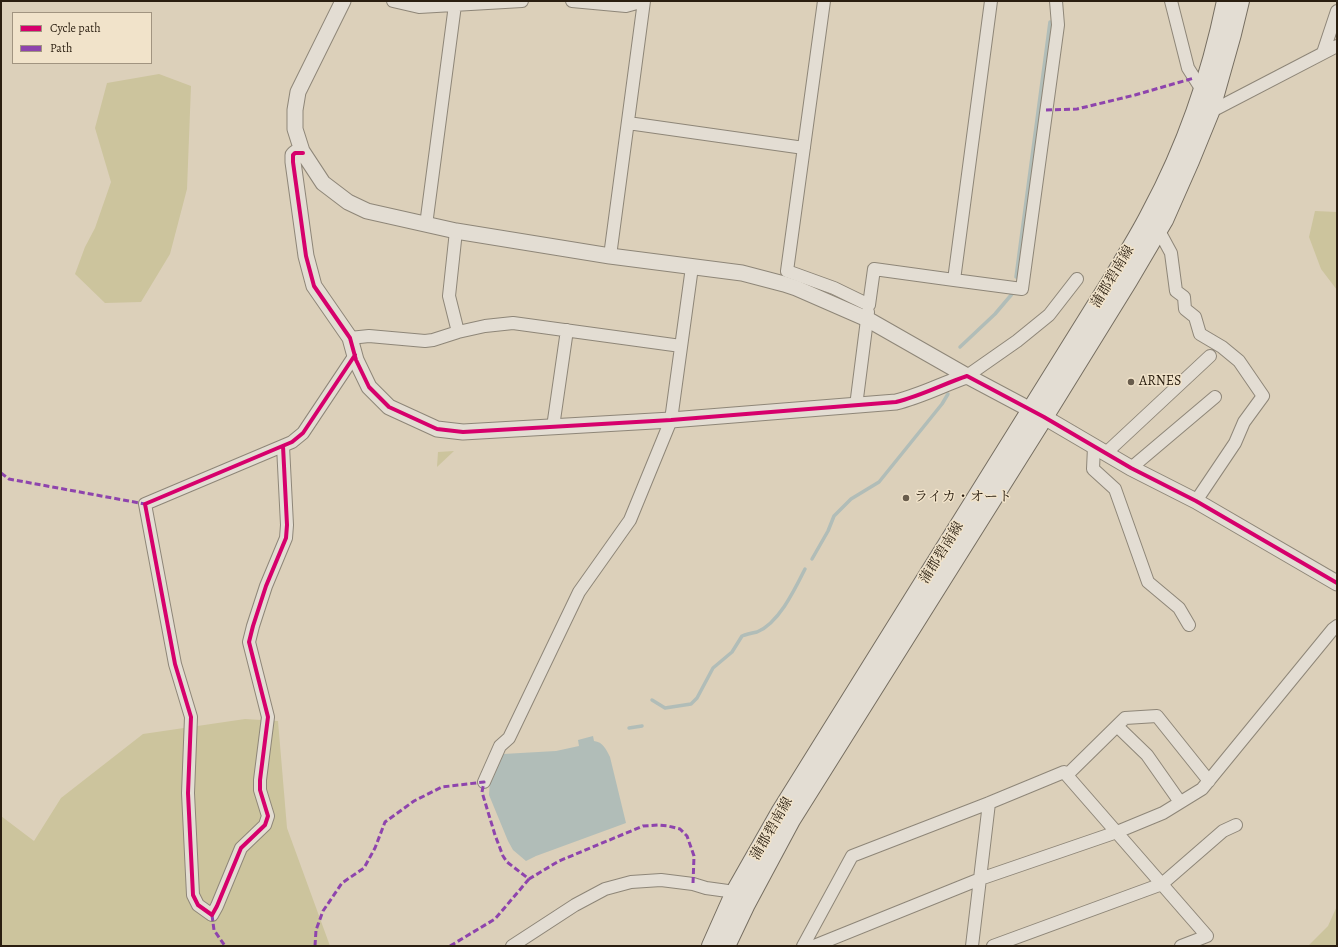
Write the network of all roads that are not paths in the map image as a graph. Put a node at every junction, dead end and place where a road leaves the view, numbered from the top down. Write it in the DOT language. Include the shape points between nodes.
graph roads {
  1 [pos="343,1"];
  2 [pos="393,1"];
  3 [pos="522,1"];
  4 [pos="572,1"];
  5 [pos="644,1"];
  6 [pos="824,1"];
  7 [pos="991,1"];
  8 [pos="1056,1"];
  9 [pos="1171,1"];
  10 [pos="1226,1"];
  11 [pos="1240,1"];
  12 [pos="455,5"];
  13 [pos="1337,12"];
  14 [pos="1337,46"];
  15 [pos="1323,53"];
  16 [pos="1202,90"];
  17 [pos="1210,112"];
  18 [pos="628,123"];
  19 [pos="804,148"];
  20 [pos="302,152"];
  21 [pos="426,225"];
  22 [pos="1158,229"];
  23 [pos="456,231"];
  24 [pos="610,256"];
  25 [pos="692,267"];
  26 [pos="1077,279"];
  27 [pos="954,280"];
  28 [pos="868,312"];
  29 [pos="567,330"];
  30 [pos="458,332"];
  31 [pos="350,338"];
  32 [pos="681,346"];
  33 [pos="355,355"];
  34 [pos="1210,356"];
  35 [pos="967,376"];
  36 [pos="1215,397"];
  37 [pos="856,406"];
  38 [pos="1037,414"];
  39 [pos="671,420"];
  40 [pos="553,427"];
  41 [pos="283,446"];
  42 [pos="1100,450"];
  43 [pos="1131,468"];
  44 [pos="1196,501"];
  45 [pos="1337,582"];
  46 [pos="1189,625"];
  47 [pos="1337,626"];
  48 [pos="1118,727"];
  49 [pos="1067,775"];
  50 [pos="1209,781"];
  51 [pos="484,782"];
  52 [pos="1180,802"];
  53 [pos="989,803"];
  54 [pos="1236,825"];
  55 [pos="1116,832"];
  56 [pos="980,879"];
  57 [pos="1162,884"];
  58 [pos="735,892"];
  59 [pos="512,946"];
  60 [pos="711,946"];
  61 [pos="726,946"];
  62 [pos="803,946"];
  63 [pos="814,946"];
  64 [pos="972,946"];
  65 [pos="993,946"];
  66 [pos="1181,946"];
  1 -- 20 [label="street" via="298,92 295,130"];
  2 -- 12 [label="street" via="419,7"];
  3 -- 12 [label="street"];
  4 -- 5 [label="street" via="626,6"];
  5 -- 18 [label="street"];
  6 -- 19 [label="street"];
  7 -- 27 [label="street"];
  8 -- 27 [label="street" via="1058,25 1022,289"];
  9 -- 16 [label="street" via="1188,68"];
  10 -- 16 [label="main road, 蒲郡碧南線"];
  11 -- 17 [label="main road, 蒲郡碧南線"];
  12 -- 21 [label="street"];
  13 -- 15 [label="street"];
  14 -- 15 [label="street"];
  15 -- 17 [label="street"];
  16 -- 38 [label="main road, 蒲郡碧南線" via="1177,157 1151,212"];
  17 -- 22 [label="main road, 蒲郡碧南線"];
  18 -- 19 [label="street"];
  18 -- 24 [label="street"];
  19 -- 28 [label="street" via="787,272 834,288"];
  20 -- 21 [label="street" via="323,183 348,202 367,212"];
  20 -- 31 [label="street" via="293,155 293,162 306,256 314,286"];
  21 -- 23 [label="street"];
  22 -- 38 [label="main road, 蒲郡碧南線" via="1128,281"];
  22 -- 44 [label="street" via="1171,253 1176,291 1184,297 1185,308 1195,317 1200,334 1239,361 1263,396 1244,422 1235,443"];
  23 -- 24 [label="street"];
  23 -- 30 [label="street" via="449,296"];
  24 -- 25 [label="street"];
  25 -- 28 [label="street" via="742,273"];
  25 -- 32 [label="street"];
  26 -- 35 [label="street" via="1049,315"];
  27 -- 28 [label="street" via="874,269"];
  28 -- 35 [label="street"];
  28 -- 37 [label="street"];
  29 -- 30 [label="street" via="513,323"];
  29 -- 32 [label="street"];
  29 -- 40 [label="street"];
  30 -- 31 [label="street" via="425,341 369,336"];
  31 -- 33 [label="street"];
  32 -- 39 [label="street"];
  33 -- 40 [label="street" via="369,387 388,406 437,429 463,432"];
  33 -- 41 [label="street" via="303,433"];
  34 -- 42 [label="street"];
  35 -- 37 [label="street" via="913,398"];
  35 -- 38 [label="street"];
  36 -- 43 [label="street"];
  37 -- 39 [label="street"];
  38 -- 42 [label="street"];
  38 -- 58 [label="main road, 蒲郡碧南線" via="781,811"];
  38 -- 61 [label="main road, 蒲郡碧南線" via="791,820"];
  39 -- 40 [label="street"];
  39 -- 51 [label="street" via="630,520 579,592 509,738 500,746"];
  41 -- 41 [label="street" via="146,504 175,664 191,717 188,793 193,895 198,905 212,915 240,848 266,824 268,816 260,790 268,716 249,642 266,586 286,538"];
  42 -- 43 [label="street"];
  42 -- 46 [label="street" via="1093,469 1115,489 1148,582 1179,608"];
  43 -- 44 [label="street"];
  44 -- 45 [label="street"];
  47 -- 50 [label="street"];
  48 -- 49 [label="street"];
  48 -- 50 [label="street" via="1125,718 1157,716"];
  48 -- 52 [label="street" via="1147,755"];
  49 -- 53 [label="street" via="1064,772"];
  49 -- 55 [label="street"];
  50 -- 52 [label="street" via="1202,789"];
  52 -- 55 [label="street" via="1163,813"];
  53 -- 56 [label="street"];
  53 -- 62 [label="street" via="852,856"];
  54 -- 57 [label="street" via="1223,831"];
  55 -- 56 [label="street"];
  55 -- 57 [label="street"];
  56 -- 63 [label="street"];
  56 -- 64 [label="street"];
  57 -- 65 [label="street"];
  57 -- 66 [label="street" via="1207,936"];
  58 -- 59 [label="street" via="661,880 631,882 599,892"];
  58 -- 60 [label="main road, 蒲郡碧南線"];
}
